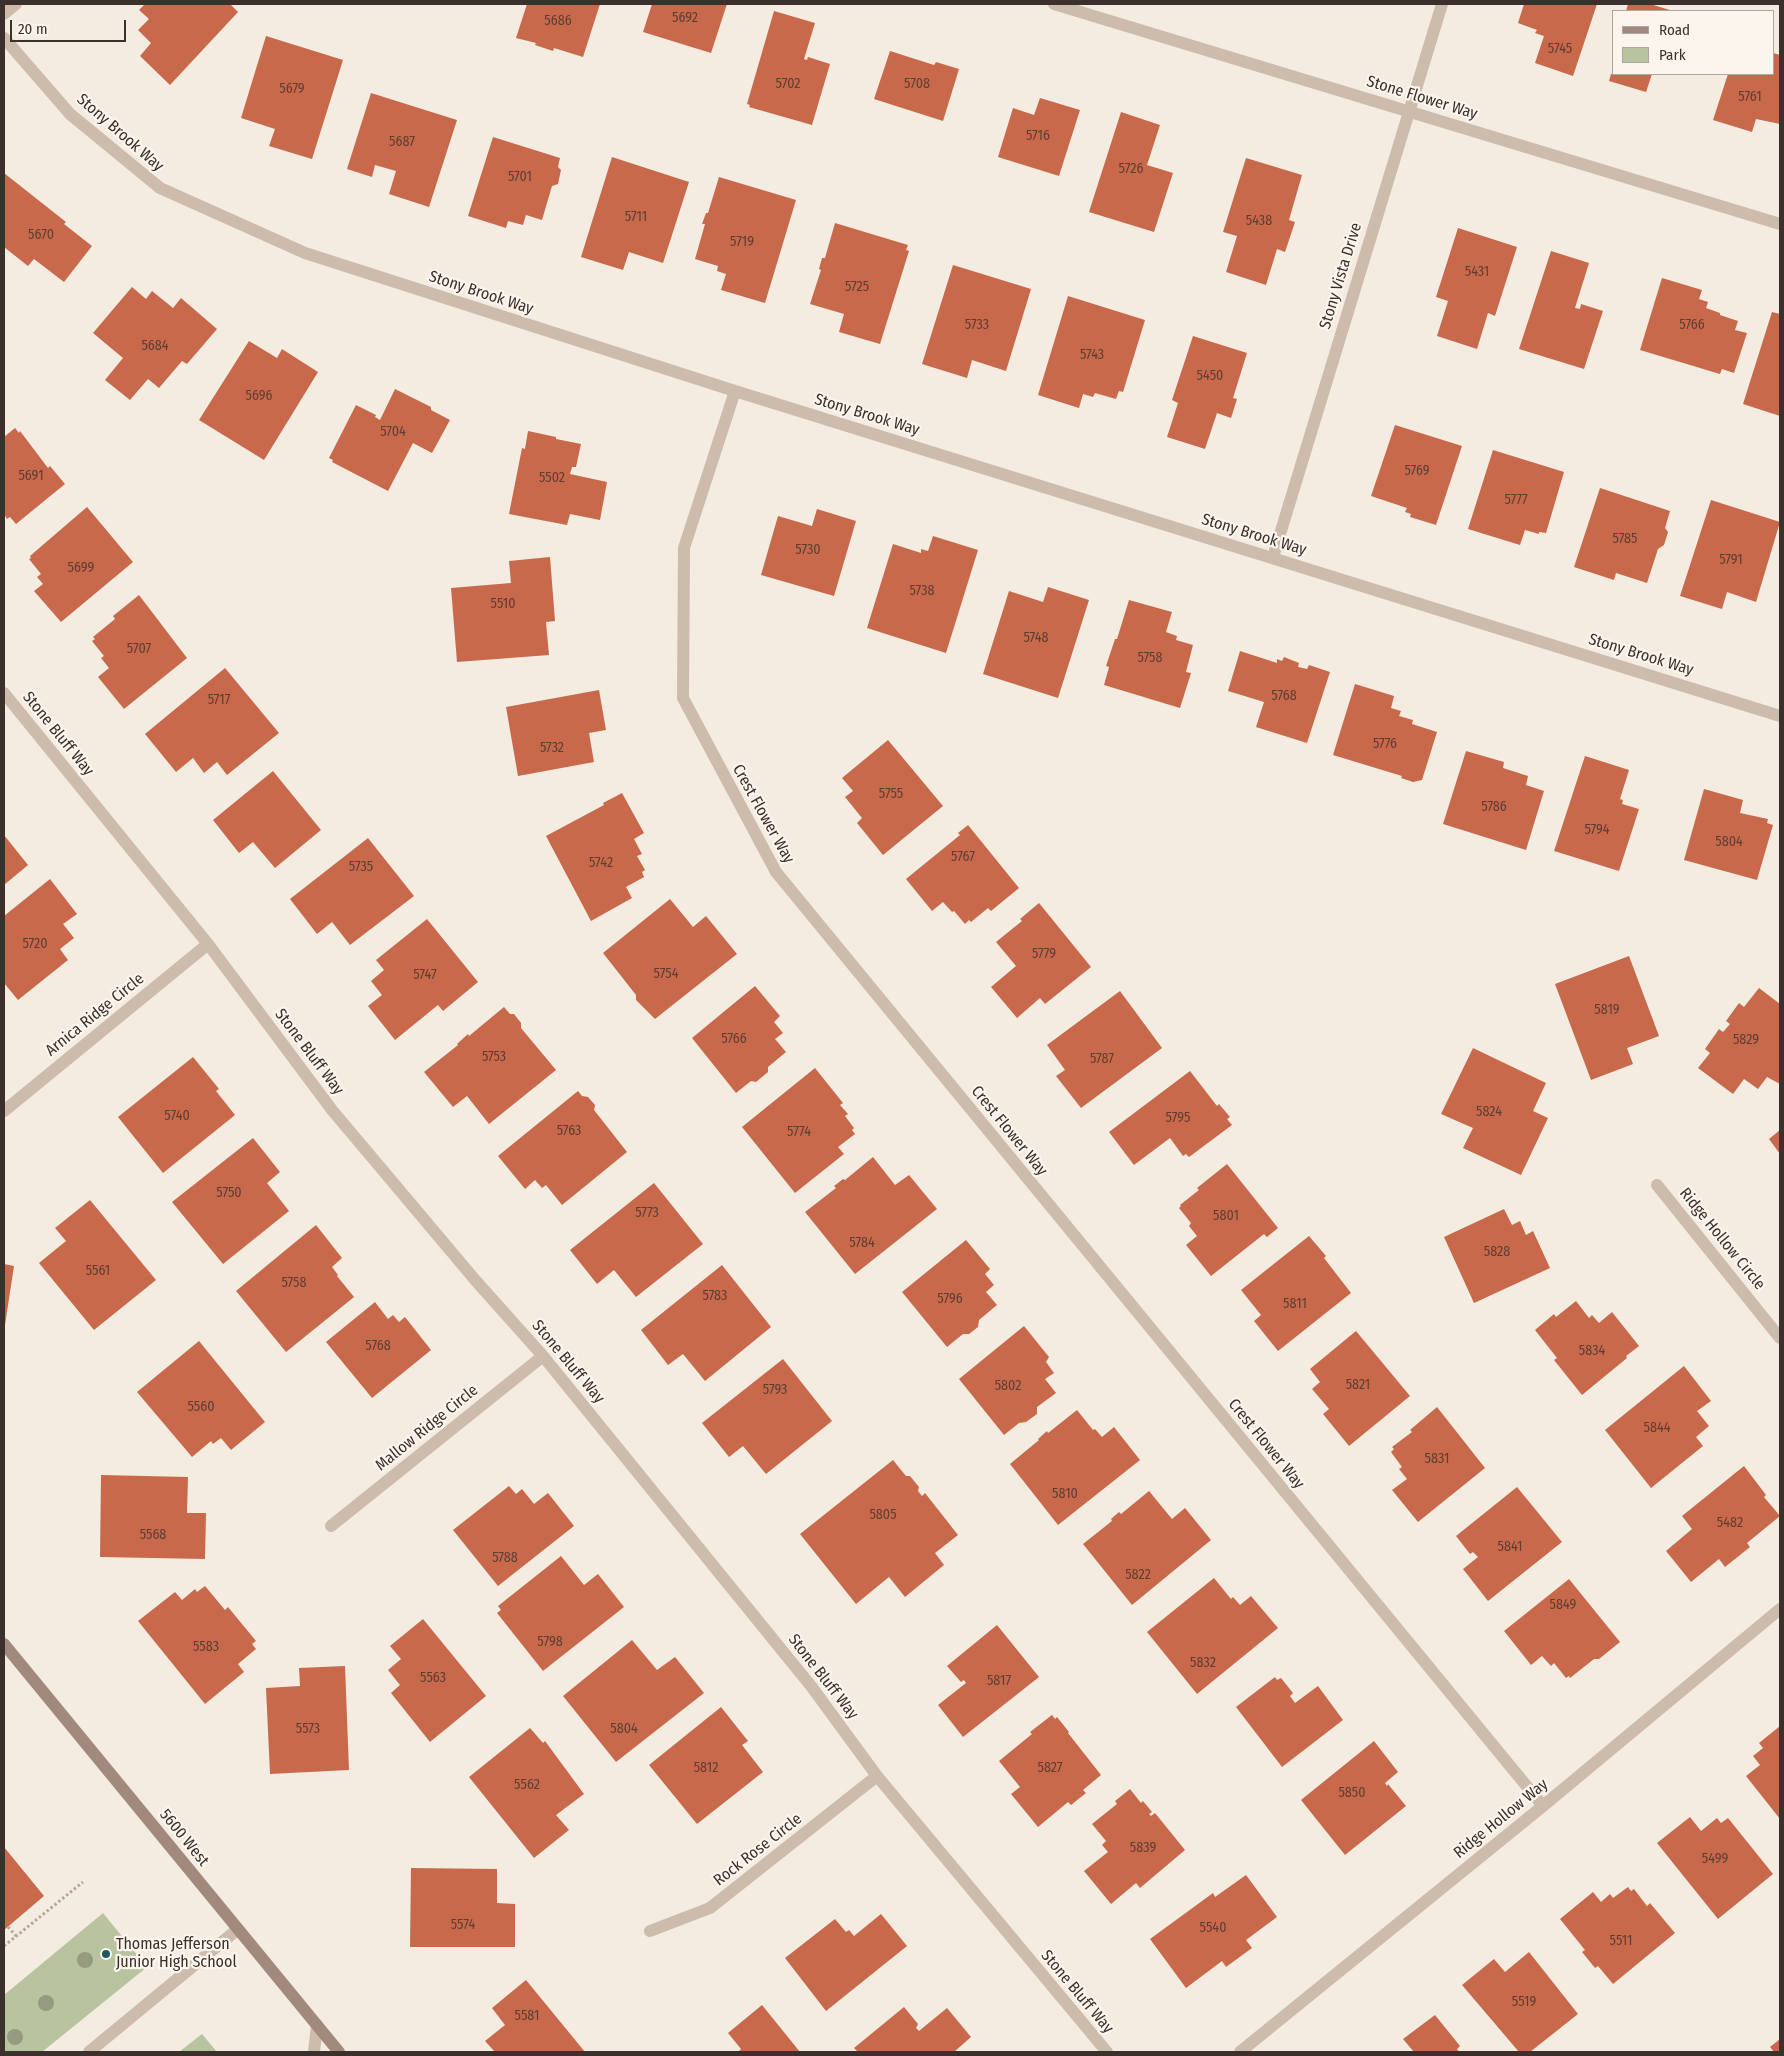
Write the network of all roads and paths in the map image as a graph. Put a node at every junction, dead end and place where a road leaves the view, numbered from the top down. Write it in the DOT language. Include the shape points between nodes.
graph roads {
  1 [pos="16,4"];
  2 [pos="1054,4"];
  3 [pos="1442,4"];
  4 [pos="4,14"];
  5 [pos="4,38"];
  6 [pos="1408,111"];
  7 [pos="1780,224"];
  8 [pos="735,391"];
  9 [pos="1273,557"];
  10 [pos="4,694"];
  11 [pos="1780,716"];
  12 [pos="208,944"];
  13 [pos="4,1111"];
  14 [pos="1657,1185"];
  15 [pos="1780,1338"];
  16 [pos="543,1356"];
  17 [pos="331,1526"];
  18 [pos="1780,1610"];
  19 [pos="5,1648"];
  20 [pos="877,1776"];
  21 [pos="1543,1806"];
  22 [pos="83,1882"];
  23 [pos="8,1927"];
  24 [pos="238,1929"];
  25 [pos="650,1931"];
  26 [pos="16,1936"];
  27 [pos="4,1946"];
  28 [pos="317,2025"];
  29 [pos="89,2052"];
  30 [pos="314,2052"];
  31 [pos="339,2052"];
  32 [pos="1107,2052"];
  33 [pos="1240,2052"];
  1 -- 4 [label="street"];
  2 -- 6 [label="street, Stone Flower Way"];
  3 -- 6 [label="street, Stony Vista Drive"];
  5 -- 8 [label="street, Stony Brook Way" via="70,114 160,188 305,254"];
  6 -- 7 [label="street, Stone Flower Way"];
  6 -- 9 [label="street, Stony Vista Drive"];
  8 -- 9 [label="street, Stony Brook Way"];
  8 -- 21 [label="street, Crest Flower Way" via="684,548 683,698 776,872"];
  9 -- 11 [label="street, Stony Brook Way"];
  10 -- 12 [label="street, Stone Bluff Way"];
  12 -- 13 [label="street, Arnica Ridge Circle"];
  12 -- 16 [label="street, Stone Bluff Way" via="332,1110"];
  14 -- 15 [label="street, Ridge Hollow Circle"];
  16 -- 17 [label="street, Mallow Ridge Circle"];
  16 -- 20 [label="street, Stone Bluff Way" via="811,1686"];
  18 -- 21 [label="street, Ridge Hollow Way"];
  19 -- 24 [label="main road, 5600 West"];
  20 -- 25 [label="street, Rock Rose Circle" via="710,1908"];
  20 -- 32 [label="street, Stone Bluff Way"];
  21 -- 33 [label="street, Ridge Hollow Way"];
  22 -- 26 [label="path"];
  23 -- 26 [label="path"];
  24 -- 28 [label="main road, 5600 West"];
  24 -- 29 [label="street"];
  26 -- 27 [label="path"];
  28 -- 30 [label="street"];
  28 -- 31 [label="main road, 5600 West"];
}
